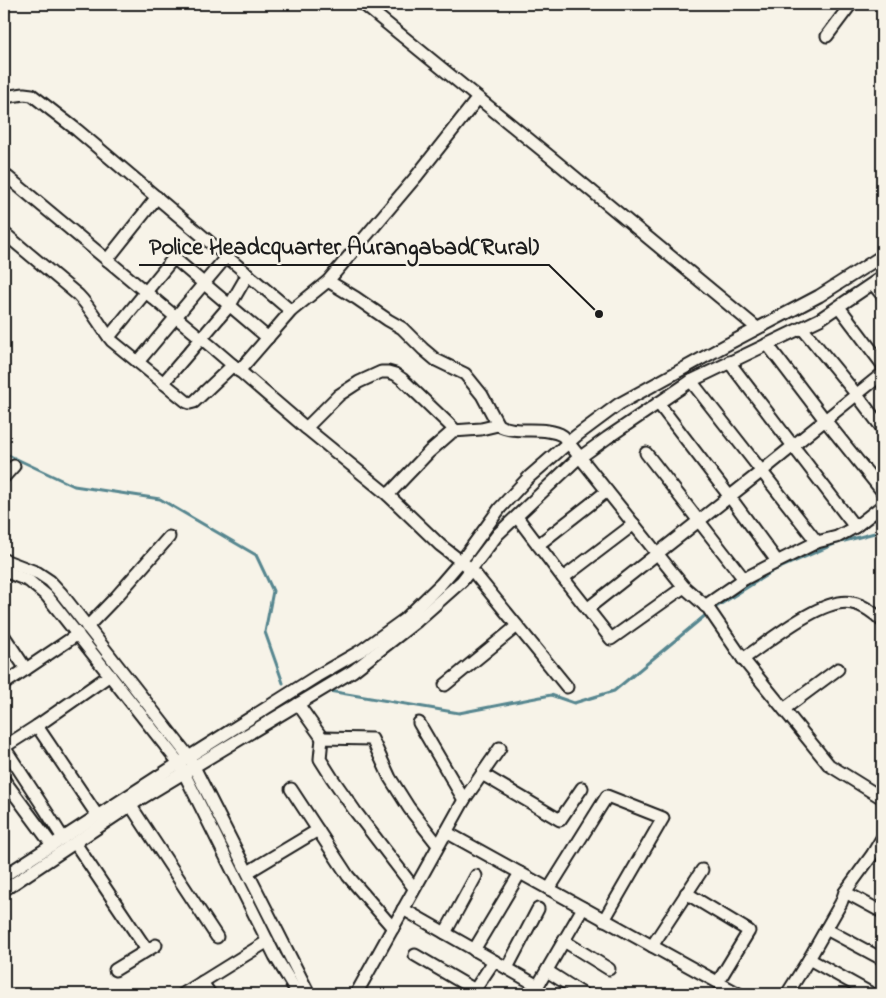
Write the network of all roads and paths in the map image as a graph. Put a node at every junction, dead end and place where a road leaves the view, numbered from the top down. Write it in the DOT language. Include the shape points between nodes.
graph roads {
  1 [pos="363,4"];
  2 [pos="851,4"];
  3 [pos="827,36"];
  4 [pos="4,97"];
  5 [pos="478,98"];
  6 [pos="5,177"];
  7 [pos="157,198"];
  8 [pos="4,233"];
  9 [pos="227,256"];
  10 [pos="882,256"];
  11 [pos="107,260"];
  12 [pos="248,274"];
  13 [pos="328,281"];
  14 [pos="878,281"];
  15 [pos="204,283"];
  16 [pos="146,293"];
  17 [pos="882,296"];
  18 [pos="230,305"];
  19 [pos="839,307"];
  20 [pos="291,310"];
  21 [pos="176,317"];
  22 [pos="757,328"];
  23 [pos="802,328"];
  24 [pos="109,337"];
  25 [pos="201,338"];
  26 [pos="268,338"];
  27 [pos="767,344"];
  28 [pos="138,362"];
  29 [pos="729,362"];
  30 [pos="882,364"];
  31 [pos="236,368"];
  32 [pos="882,374"];
  33 [pos="691,381"];
  34 [pos="163,383"];
  35 [pos="857,395"];
  36 [pos="658,403"];
  37 [pos="825,420"];
  38 [pos="498,425"];
  39 [pos="306,428"];
  40 [pos="882,428"];
  41 [pos="455,430"];
  42 [pos="569,442"];
  43 [pos="793,446"];
  44 [pos="646,453"];
  45 [pos="581,457"];
  46 [pos="14,466"];
  47 [pos="762,471"];
  48 [pos="4,477"];
  49 [pos="608,491"];
  50 [pos="882,491"];
  51 [pos="388,495"];
  52 [pos="730,496"];
  53 [pos="882,506"];
  54 [pos="517,517"];
  55 [pos="699,521"];
  56 [pos="634,524"];
  57 [pos="856,527"];
  58 [pos="169,537"];
  59 [pos="817,542"];
  60 [pos="538,545"];
  61 [pos="657,554"];
  62 [pos="4,560"];
  63 [pos="777,561"];
  64 [pos="460,562"];
  65 [pos="471,570"];
  66 [pos="9,573"];
  67 [pos="563,578"];
  68 [pos="744,579"];
  69 [pos="4,584"];
  70 [pos="684,587"];
  71 [pos="587,609"];
  72 [pos="709,610"];
  73 [pos="75,611"];
  74 [pos="66,619"];
  75 [pos="882,621"];
  76 [pos="517,626"];
  77 [pos="87,627"];
  78 [pos="78,634"];
  79 [pos="4,636"];
  80 [pos="743,659"];
  81 [pos="26,669"];
  82 [pos="838,669"];
  83 [pos="110,675"];
  84 [pos="4,684"];
  85 [pos="445,685"];
  86 [pos="567,687"];
  87 [pos="298,704"];
  88 [pos="784,709"];
  89 [pos="419,723"];
  90 [pos="37,726"];
  91 [pos="322,738"];
  92 [pos="4,747"];
  93 [pos="500,748"];
  94 [pos="186,765"];
  95 [pos="482,774"];
  96 [pos="4,780"];
  97 [pos="582,788"];
  98 [pos="291,789"];
  99 [pos="882,798"];
  100 [pos="464,800"];
  101 [pos="131,806"];
  102 [pos="97,816"];
  103 [pos="318,829"];
  104 [pos="446,832"];
  105 [pos="63,838"];
  106 [pos="882,838"];
  107 [pos="75,843"];
  108 [pos="52,845"];
  109 [pos="438,845"];
  110 [pos="877,858"];
  111 [pos="702,870"];
  112 [pos="248,872"];
  113 [pos="520,873"];
  114 [pos="4,876"];
  115 [pos="476,876"];
  116 [pos="414,888"];
  117 [pos="549,889"];
  118 [pos="4,890"];
  119 [pos="845,892"];
  120 [pos="686,893"];
  121 [pos="403,908"];
  122 [pos="583,908"];
  123 [pos="538,909"];
  124 [pos="882,912"];
  125 [pos="604,920"];
  126 [pos="393,928"];
  127 [pos="826,929"];
  128 [pos="445,933"];
  129 [pos="217,937"];
  130 [pos="268,941"];
  131 [pos="564,942"];
  132 [pos="652,946"];
  133 [pos="474,950"];
  134 [pos="415,955"];
  135 [pos="809,959"];
  136 [pos="882,959"];
  137 [pos="494,961"];
  138 [pos="507,968"];
  139 [pos="610,968"];
  140 [pos="115,970"];
  141 [pos="547,971"];
  142 [pos="202,982"];
  143 [pos="718,982"];
  144 [pos="536,990"];
  145 [pos="473,992"];
  146 [pos="183,994"];
  147 [pos="210,994"];
  148 [pos="298,994"];
  149 [pos="309,994"];
  150 [pos="356,994"];
  151 [pos="583,994"];
  152 [pos="739,994"];
  153 [pos="787,994"];
  154 [pos="872,994"];
  1 -- 5 [label="street"];
  2 -- 3 [label="street"];
  4 -- 7 [label="street" via="32,95"];
  5 -- 13 [label="street"];
  5 -- 22 [label="street"];
  6 -- 11 [label="street"];
  7 -- 9 [label="street"];
  7 -- 11 [label="street"];
  8 -- 24 [label="street" via="78,294"];
  9 -- 12 [label="street"];
  9 -- 15 [label="street"];
  10 -- 22 [label="street" via="819,296"];
  11 -- 16 [label="street"];
  12 -- 18 [label="street"];
  12 -- 20 [label="street"];
  13 -- 20 [label="street"];
  13 -- 38 [label="street" via="402,328 436,360 464,374 482,395"];
  14 -- 17 [label="street"];
  14 -- 19 [label="street"];
  15 -- 16 [label="street" via="175,259"];
  15 -- 18 [label="street"];
  15 -- 21 [label="street"];
  16 -- 21 [label="street"];
  16 -- 24 [label="street"];
  18 -- 25 [label="street"];
  18 -- 26 [label="street"];
  19 -- 23 [label="street"];
  19 -- 30 [label="street"];
  20 -- 26 [label="street"];
  21 -- 25 [label="street"];
  21 -- 28 [label="street"];
  22 -- 42 [label="street" via="619,404"];
  23 -- 27 [label="street"];
  23 -- 35 [label="street"];
  24 -- 28 [label="street"];
  25 -- 31 [label="street"];
  25 -- 34 [label="street"];
  26 -- 31 [label="street"];
  27 -- 29 [label="street"];
  27 -- 37 [label="street"];
  28 -- 34 [label="street"];
  29 -- 33 [label="street"];
  29 -- 43 [label="street"];
  31 -- 34 [label="street" via="190,403"];
  31 -- 39 [label="street"];
  32 -- 35 [label="street"];
  33 -- 36 [label="street"];
  33 -- 47 [label="street"];
  35 -- 37 [label="street"];
  35 -- 40 [label="street"];
  36 -- 45 [label="street"];
  36 -- 52 [label="street"];
  37 -- 43 [label="street"];
  37 -- 50 [label="street"];
  38 -- 41 [label="street"];
  38 -- 42 [label="street" via="556,432"];
  39 -- 41 [label="street" via="339,395 359,382 388,372 402,378"];
  39 -- 51 [label="street"];
  41 -- 51 [label="street"];
  42 -- 45 [label="street"];
  42 -- 64 [label="street" via="500,508"];
  43 -- 47 [label="street"];
  43 -- 57 [label="street"];
  44 -- 55 [label="street"];
  45 -- 49 [label="street"];
  45 -- 54 [label="street"];
  46 -- 48 [label="street"];
  47 -- 52 [label="street"];
  47 -- 59 [label="street"];
  49 -- 56 [label="street"];
  49 -- 60 [label="street"];
  51 -- 64 [label="street"];
  52 -- 55 [label="street"];
  52 -- 63 [label="street"];
  53 -- 57 [label="street"];
  54 -- 60 [label="street"];
  54 -- 65 [label="street" via="498,534"];
  55 -- 61 [label="street"];
  55 -- 68 [label="street"];
  56 -- 61 [label="street"];
  56 -- 67 [label="street"];
  57 -- 59 [label="street" via="837,537"];
  58 -- 77 [label="street"];
  59 -- 63 [label="street"];
  60 -- 67 [label="street"];
  61 -- 70 [label="street"];
  61 -- 71 [label="street"];
  62 -- 73 [label="street" via="50,581"];
  63 -- 68 [label="street"];
  64 -- 65 [label="street"];
  64 -- 94 [label="street" via="405,619"];
  65 -- 76 [label="street"];
  65 -- 87 [label="street" via="383,648"];
  66 -- 69 [label="street"];
  66 -- 74 [label="street" via="29,581"];
  67 -- 71 [label="street"];
  68 -- 72 [label="street"];
  70 -- 71 [label="street" via="613,639"];
  70 -- 72 [label="street"];
  72 -- 80 [label="street"];
  73 -- 74 [label="street"];
  73 -- 77 [label="street"];
  74 -- 78 [label="street"];
  75 -- 80 [label="street" via="852,603 838,603 802,618"];
  76 -- 85 [label="street"];
  76 -- 86 [label="street"];
  77 -- 94 [label="street"];
  78 -- 81 [label="street"];
  78 -- 83 [label="street"];
  79 -- 81 [label="street"];
  80 -- 88 [label="street"];
  81 -- 84 [label="street"];
  82 -- 88 [label="street"];
  83 -- 90 [label="street"];
  83 -- 94 [label="street"];
  87 -- 91 [label="street"];
  87 -- 94 [label="street"];
  88 -- 99 [label="street" via="829,765"];
  89 -- 100 [label="street"];
  90 -- 92 [label="street"];
  90 -- 102 [label="street"];
  91 -- 109 [label="street" via="372,739 390,778"];
  91 -- 116 [label="street" via="320,759"];
  92 -- 105 [label="street"];
  93 -- 95 [label="street"];
  94 -- 101 [label="street"];
  94 -- 102 [label="street"];
  94 -- 112 [label="street"];
  94 -- 130 [label="street"];
  95 -- 97 [label="street" via="560,820"];
  95 -- 100 [label="street"];
  96 -- 108 [label="street"];
  98 -- 103 [label="street"];
  100 -- 104 [label="street"];
  101 -- 107 [label="street"];
  101 -- 129 [label="street"];
  102 -- 105 [label="street"];
  103 -- 112 [label="street"];
  103 -- 126 [label="street" via="348,876"];
  104 -- 109 [label="street"];
  104 -- 113 [label="street"];
  105 -- 108 [label="street"];
  106 -- 110 [label="street"];
  107 -- 118 [label="street"];
  107 -- 140 [label="street" via="151,948"];
  108 -- 114 [label="street"];
  109 -- 116 [label="street"];
  110 -- 119 [label="street"];
  111 -- 120 [label="street"];
  112 -- 149 [label="street"];
  113 -- 117 [label="street"];
  113 -- 133 [label="street"];
  115 -- 128 [label="street"];
  116 -- 121 [label="street"];
  117 -- 122 [label="street"];
  117 -- 125 [label="street" via="607,796 663,818"];
  119 -- 124 [label="street"];
  119 -- 127 [label="street"];
  120 -- 132 [label="street"];
  120 -- 143 [label="street" via="748,931"];
  121 -- 126 [label="street"];
  121 -- 128 [label="street"];
  122 -- 125 [label="street"];
  122 -- 131 [label="street"];
  123 -- 138 [label="street"];
  125 -- 132 [label="street"];
  126 -- 150 [label="street"];
  127 -- 135 [label="street"];
  127 -- 136 [label="street"];
  128 -- 133 [label="street"];
  130 -- 142 [label="street"];
  130 -- 148 [label="street"];
  131 -- 139 [label="street"];
  131 -- 141 [label="street"];
  132 -- 143 [label="street"];
  133 -- 137 [label="street"];
  134 -- 145 [label="street"];
  135 -- 153 [label="street"];
  135 -- 154 [label="street"];
  137 -- 138 [label="street"];
  137 -- 145 [label="street"];
  138 -- 144 [label="street"];
  141 -- 144 [label="street"];
  141 -- 151 [label="street"];
  142 -- 146 [label="street"];
  142 -- 147 [label="street"];
  143 -- 152 [label="street"];
}
